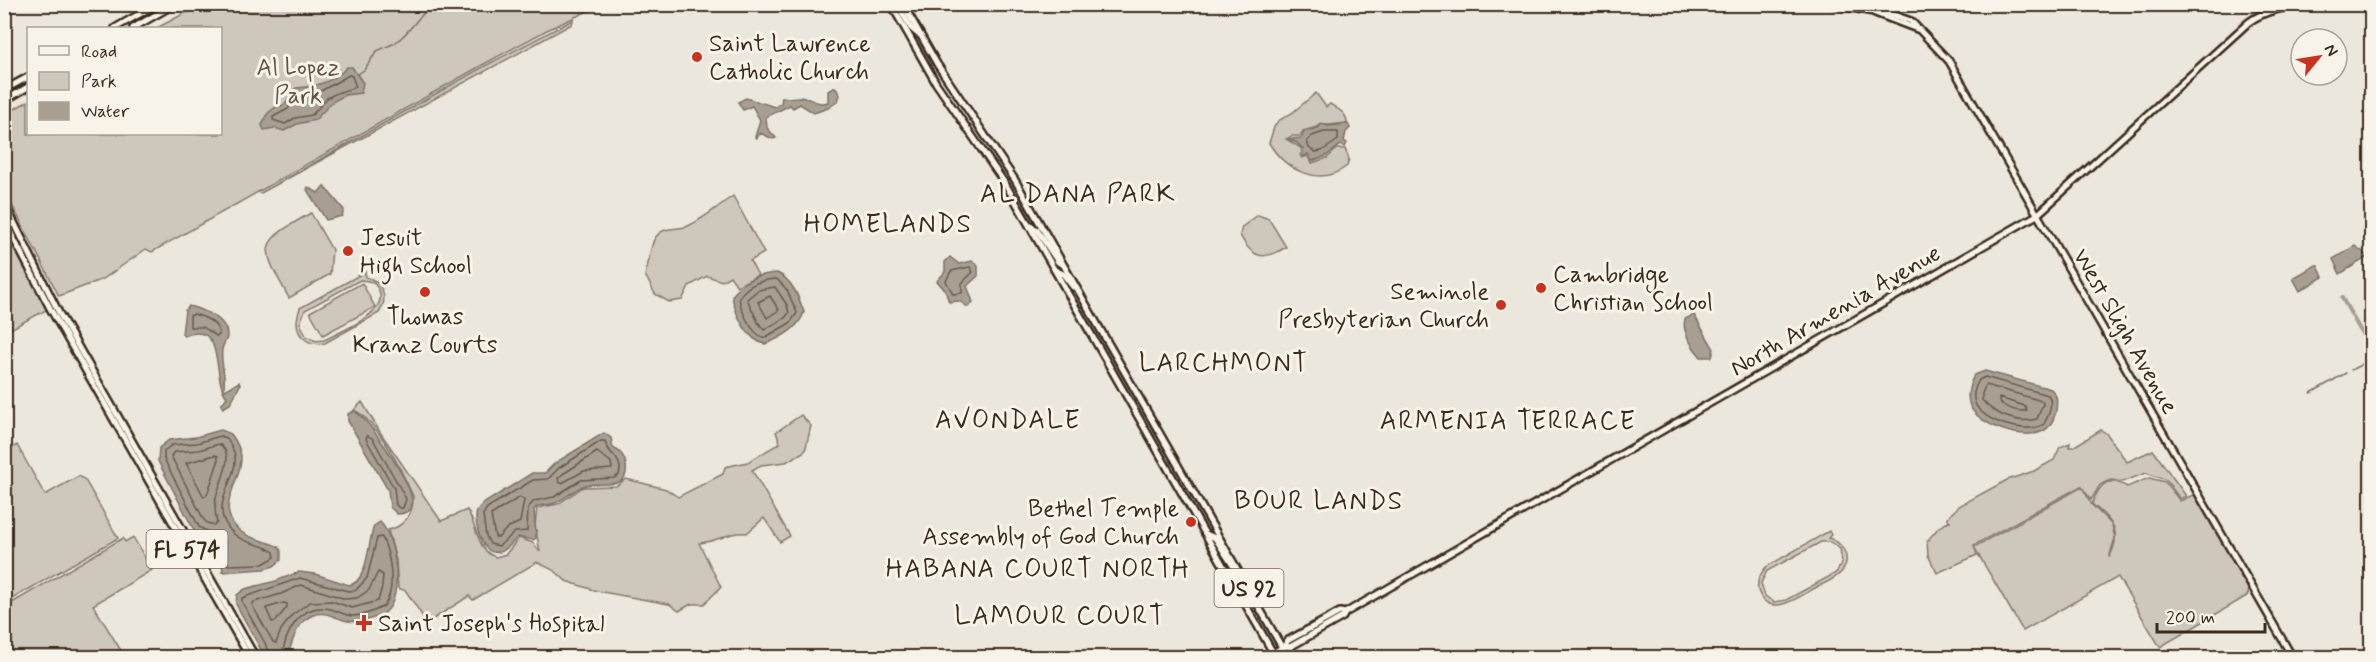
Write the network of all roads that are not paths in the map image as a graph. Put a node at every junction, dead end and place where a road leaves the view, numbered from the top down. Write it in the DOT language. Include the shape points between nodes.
graph roads {
  1 [pos="157,4"];
  2 [pos="176,4"];
  3 [pos="891,4"];
  4 [pos="897,4"];
  5 [pos="903,4"];
  6 [pos="1830,4"];
  7 [pos="2312,4"];
  8 [pos="117,27"];
  9 [pos="135,27"];
  10 [pos="922,37"];
  11 [pos="27,78"];
  12 [pos="27,88"];
  13 [pos="4,90"];
  14 [pos="4,101"];
  15 [pos="4,202"];
  16 [pos="2037,214"];
  17 [pos="4,220"];
  18 [pos="1027,223"];
  19 [pos="1064,265"];
  20 [pos="1055,270"];
  21 [pos="1093,316"];
  22 [pos="1206,533"];
  23 [pos="1246,582"];
  24 [pos="1284,646"];
  25 [pos="1275,655"];
  26 [pos="250,657"];
  27 [pos="256,657"];
  28 [pos="1264,657"];
  29 [pos="1288,657"];
  30 [pos="2293,657"];
  1 -- 8 [label="main road"];
  2 -- 9 [label="main road"];
  3 -- 18 [label="main road, US 92" via="936,83 984,151"];
  4 -- 10 [label="main road" via="911,28"];
  5 -- 10 [label="main road, US 92"];
  6 -- 16 [label="main road, West Sligh Avenue" via="1898,15 1911,21 1942,51"];
  7 -- 16 [label="main road, North Armenia Avenue" via="2277,9 2249,22"];
  10 -- 19 [label="main road, US 92" via="1006,165"];
  11 -- 13 [label="main road"];
  12 -- 14 [label="main road"];
  15 -- 27 [label="main road, FL 574" via="60,313"];
  16 -- 24 [label="main road, North Armenia Avenue" via="1343,617 1290,647"];
  16 -- 30 [label="main road, West Sligh Avenue"];
  17 -- 26 [label="main road, FL 574"];
  18 -- 19 [label="main road"];
  18 -- 20 [label="main road, US 92"];
  19 -- 21 [label="main road, US 92"];
  20 -- 21 [label="main road" via="1063,274"];
  20 -- 22 [label="main road, US 92"];
  21 -- 23 [label="main road, US 92"];
  22 -- 23 [label="main road" via="1215,538"];
  22 -- 25 [label="main road, US 92"];
  23 -- 24 [label="main road, US 92"];
  24 -- 25 [label="main road, North Armenia Avenue"];
  24 -- 29 [label="main road, US 92"];
  25 -- 28 [label="main road, North Armenia Avenue"];
}
